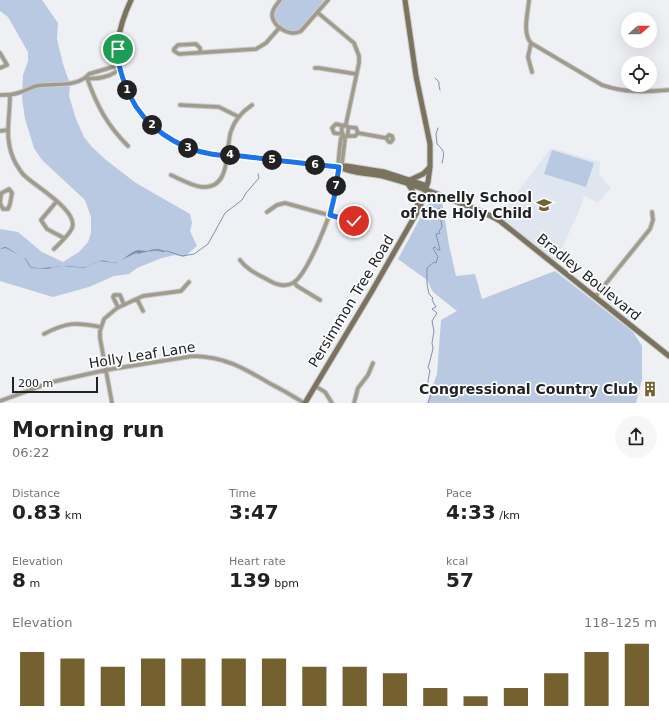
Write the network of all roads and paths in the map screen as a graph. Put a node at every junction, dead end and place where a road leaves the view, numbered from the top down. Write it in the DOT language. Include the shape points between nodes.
graph roads {
  1 [pos="131,0"];
  2 [pos="280,0"];
  3 [pos="328,0"];
  4 [pos="405,0"];
  5 [pos="529,0"];
  6 [pos="317,12"];
  7 [pos="280,27"];
  8 [pos="531,43"];
  9 [pos="200,52"];
  10 [pos="1,56"];
  11 [pos="0,68"];
  12 [pos="120,68"];
  13 [pos="315,68"];
  14 [pos="532,72"];
  15 [pos="356,74"];
  16 [pos="87,78"];
  17 [pos="669,90"];
  18 [pos="0,95"];
  19 [pos="10,95"];
  20 [pos="180,104"];
  21 [pos="252,105"];
  22 [pos="239,117"];
  23 [pos="346,126"];
  24 [pos="7,130"];
  25 [pos="0,131"];
  26 [pos="358,133"];
  27 [pos="344,135"];
  28 [pos="386,138"];
  29 [pos="128,146"];
  30 [pos="228,155"];
  31 [pos="339,167"];
  32 [pos="430,167"];
  33 [pos="171,175"];
  34 [pos="409,182"];
  35 [pos="426,189"];
  36 [pos="1,194"];
  37 [pos="57,201"];
  38 [pos="418,210"];
  39 [pos="267,212"];
  40 [pos="652,212"];
  41 [pos="330,215"];
  42 [pos="354,222"];
  43 [pos="64,238"];
  44 [pos="54,249"];
  45 [pos="240,260"];
  46 [pos="189,282"];
  47 [pos="294,282"];
  48 [pos="595,297"];
  49 [pos="137,299"];
  50 [pos="320,300"];
  51 [pos="124,305"];
  52 [pos="118,307"];
  53 [pos="143,311"];
  54 [pos="101,327"];
  55 [pos="44,334"];
  56 [pos="669,356"];
  57 [pos="373,363"];
  58 [pos="106,370"];
  59 [pos="315,386"];
  60 [pos="0,401"];
  61 [pos="112,403"];
  62 [pos="305,403"];
  63 [pos="332,403"];
  64 [pos="354,403"];
  1 -- 12 [label="main road, Bradley Boulevard" via="120,32 117,57"];
  2 -- 7 [label="street" via="272,11 272,17"];
  3 -- 6 [label="street"];
  4 -- 32 [label="main road, Persimmon Tree Road" via="416,76 430,144"];
  5 -- 8 [label="street" via="526,32"];
  6 -- 7 [label="street" via="301,31 290,34"];
  6 -- 15 [label="street" via="354,43 359,56"];
  7 -- 9 [label="street" via="266,43 256,49"];
  8 -- 14 [label="street" via="528,57"];
  8 -- 17 [label="street" via="602,85 635,92"];
  9 -- 9 [label="street" via="179,54 174,52 174,49 178,45 196,44"];
  10 -- 11 [label="street" via="7,65"];
  12 -- 16 [label="street" via="117,72 94,80"];
  12 -- 16 [label="street" via="116,66 89,74"];
  12 -- 30 [label="main road, Bradley Boulevard" via="125,87 134,104 159,132 190,149"];
  13 -- 15 [label="street"];
  15 -- 23 [label="street"];
  16 -- 19 [label="street" via="70,84 32,87"];
  16 -- 29 [label="street" via="103,116"];
  18 -- 19 [label="street"];
  19 -- 24 [label="street"];
  20 -- 22 [label="street" via="219,106"];
  21 -- 22 [label="street"];
  22 -- 30 [label="street" via="231,131"];
  23 -- 26 [label="street" via="356,128"];
  23 -- 27 [label="street"];
  23 -- 27 [label="street" via="341,130"];
  23 -- 27 [label="street" via="336,124 332,128 334,133"];
  24 -- 25 [label="street"];
  24 -- 37 [label="street" via="10,150 21,172"];
  26 -- 27 [label="street" via="355,136"];
  26 -- 28 [label="street"];
  27 -- 31 [label="street" via="346,139 342,164"];
  30 -- 31 [label="main road, Bradley Boulevard"];
  30 -- 33 [label="street" via="225,172 215,185 200,187"];
  31 -- 34 [label="main road, Bradley Boulevard" via="345,171"];
  31 -- 41 [label="street"];
  32 -- 34 [label="main road"];
  32 -- 35 [label="main road, Persimmon Tree Road"];
  34 -- 35 [label="main road, Bradley Boulevard" via="424,185"];
  34 -- 38 [label="main road" via="418,202"];
  35 -- 38 [label="main road, Persimmon Tree Road"];
  35 -- 48 [label="main road, Bradley Boulevard" via="500,221"];
  36 -- 36 [label="street" via="0,203 3,209 8,209 12,193 9,189"];
  37 -- 43 [label="street" via="73,222 72,229"];
  37 -- 43 [label="street" via="41,220 48,229"];
  38 -- 59 [label="main road, Persimmon Tree Road"];
  39 -- 41 [label="street" via="285,203"];
  40 -- 48 [label="street" via="650,229"];
  41 -- 42 [label="street"];
  41 -- 47 [label="street" via="313,254"];
  43 -- 44 [label="street"];
  45 -- 47 [label="street" via="248,269 275,284 284,286"];
  46 -- 49 [label="street" via="181,291 152,294"];
  47 -- 50 [label="street"];
  48 -- 56 [label="main road, Bradley Boulevard"];
  49 -- 51 [label="street"];
  49 -- 53 [label="street"];
  51 -- 52 [label="street"];
  51 -- 52 [label="street" via="120,294 114,295"];
  52 -- 54 [label="street" via="106,316"];
  54 -- 55 [label="street" via="71,323"];
  54 -- 58 [label="street" via="100,338"];
  57 -- 64 [label="street" via="358,388"];
  58 -- 60 [label="street, Holly Leaf Lane" via="52,382"];
  58 -- 61 [label="street"];
  58 -- 62 [label="street, Holly Leaf Lane" via="179,357 206,356 237,365"];
  59 -- 62 [label="main road, Persimmon Tree Road"];
  59 -- 63 [label="street" via="325,392"];
}
